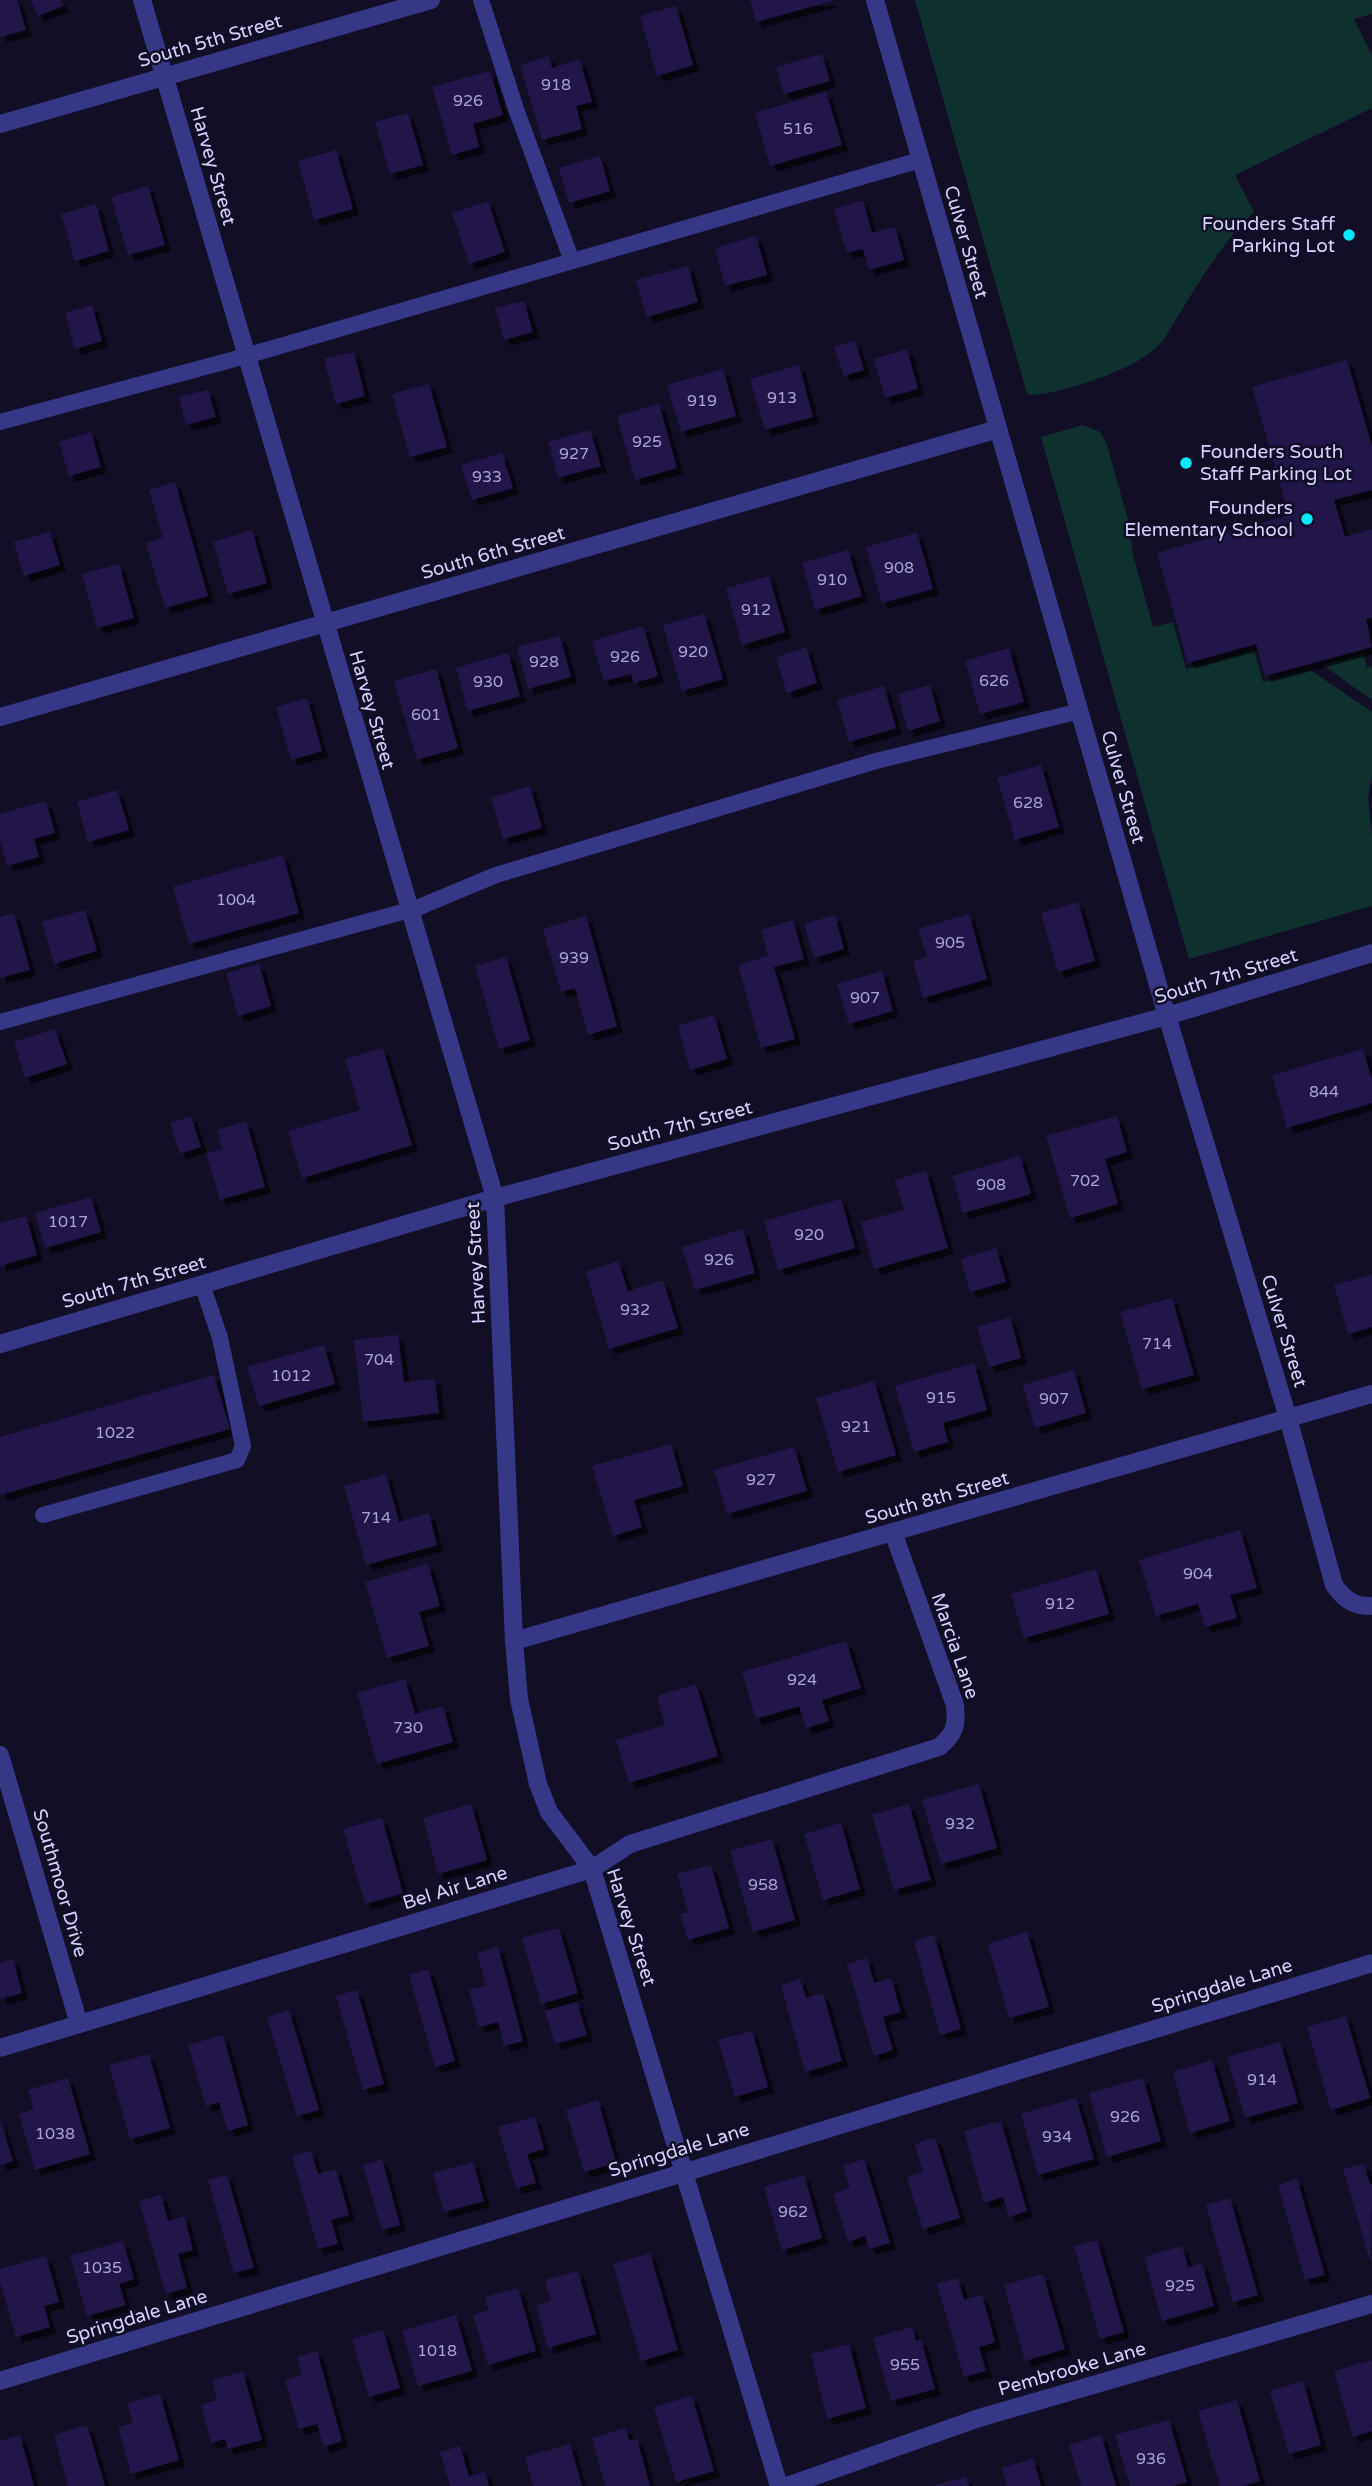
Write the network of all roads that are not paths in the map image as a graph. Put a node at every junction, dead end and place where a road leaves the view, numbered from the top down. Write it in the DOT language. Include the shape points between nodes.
graph roads {
  1 [pos="142,0"];
  2 [pos="431,0"];
  3 [pos="481,0"];
  4 [pos="875,0"];
  5 [pos="164,76"];
  6 [pos="0,124"];
  7 [pos="920,160"];
  8 [pos="572,261"];
  9 [pos="247,355"];
  10 [pos="0,422"];
  11 [pos="998,429"];
  12 [pos="325,623"];
  13 [pos="1080,711"];
  14 [pos="0,717"];
  15 [pos="410,909"];
  16 [pos="1372,953"];
  17 [pos="1167,1016"];
  18 [pos="0,1022"];
  19 [pos="495,1198"];
  20 [pos="202,1284"];
  21 [pos="0,1344"];
  22 [pos="1372,1394"];
  23 [pos="1288,1418"];
  24 [pos="43,1515"];
  25 [pos="892,1532"];
  26 [pos="1372,1606"];
  27 [pos="514,1641"];
  28 [pos="0,1755"];
  29 [pos="917,1755"];
  30 [pos="592,1869"];
  31 [pos="1372,1963"];
  32 [pos="79,2024"];
  33 [pos="0,2048"];
  34 [pos="684,2171"];
  35 [pos="1372,2304"];
  36 [pos="0,2381"];
  37 [pos="779,2486"];
  38 [pos="787,2486"];
  1 -- 5 [label="street, Harvey Street"];
  2 -- 5 [label="street, South 5th Street"];
  3 -- 8 [label="lane"];
  4 -- 7 [label="street, Culver Street"];
  5 -- 6 [label="street, South 5th Street"];
  5 -- 9 [label="street, Harvey Street"];
  7 -- 8 [label="lane"];
  7 -- 11 [label="street, Culver Street"];
  8 -- 9 [label="lane"];
  9 -- 10 [label="lane"];
  9 -- 12 [label="street, Harvey Street"];
  11 -- 12 [label="street, South 6th Street"];
  11 -- 13 [label="street, Culver Street"];
  12 -- 14 [label="street, South 6th Street"];
  12 -- 15 [label="street, Harvey Street"];
  13 -- 15 [label="lane" via="876,761 496,875"];
  13 -- 17 [label="street, Culver Street"];
  15 -- 18 [label="lane"];
  15 -- 19 [label="street, Harvey Street"];
  16 -- 17 [label="street, South 7th Street"];
  17 -- 19 [label="street, South 7th Street"];
  17 -- 23 [label="street, Culver Street"];
  19 -- 20 [label="street, South 7th Street"];
  19 -- 27 [label="street, Harvey Street"];
  20 -- 21 [label="street, South 7th Street"];
  20 -- 24 [label="lane" via="220,1338 243,1446 237,1460"];
  22 -- 23 [label="street, South 8th Street"];
  23 -- 25 [label="street, South 8th Street"];
  23 -- 26 [label="street, Culver Street" via="1335,1585 1351,1602"];
  25 -- 27 [label="street, South 8th Street"];
  25 -- 29 [label="street, Marcia Lane" via="956,1705 956,1730 950,1738"];
  27 -- 30 [label="street, Harvey Street" via="519,1699 538,1784 549,1812"];
  28 -- 32 [label="street, Southmoor Drive"];
  29 -- 30 [label="street, Bel Air Lane" via="631,1844"];
  30 -- 32 [label="street, Bel Air Lane"];
  30 -- 34 [label="street, Harvey Street"];
  31 -- 34 [label="street, Springdale Lane"];
  32 -- 33 [label="street, Bel Air Lane"];
  34 -- 36 [label="street, Springdale Lane"];
  34 -- 37 [label="street, Harvey Street"];
  35 -- 38 [label="street, Pembrooke Lane" via="979,2418"];
}
